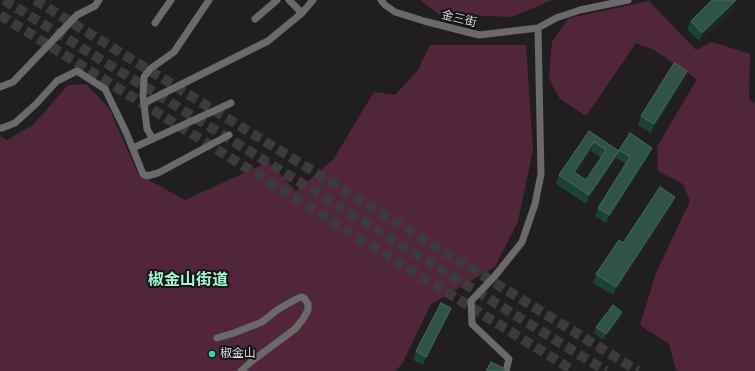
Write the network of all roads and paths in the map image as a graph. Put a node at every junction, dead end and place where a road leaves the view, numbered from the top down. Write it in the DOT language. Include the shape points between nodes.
graph roads {
  1 [pos="99,0"];
  2 [pos="171,0"];
  3 [pos="209,0"];
  4 [pos="277,0"];
  5 [pos="289,0"];
  6 [pos="313,0"];
  7 [pos="381,0"];
  8 [pos="628,0"];
  9 [pos="302,13"];
  10 [pos="255,18"];
  11 [pos="155,23"];
  12 [pos="538,28"];
  13 [pos="0,87"];
  14 [pos="144,103"];
  15 [pos="231,103"];
  16 [pos="0,128"];
  17 [pos="229,135"];
  18 [pos="153,139"];
  19 [pos="133,148"];
  20 [pos="217,338"];
  21 [pos="241,371"];
  22 [pos="506,371"];
  1 -- 13 [label="street" via="95,6 77,15 13,82"];
  2 -- 11 [label="street"];
  3 -- 14 [label="street" via="174,52 144,76"];
  4 -- 10 [label="street"];
  5 -- 9 [label="street"];
  6 -- 9 [label="street"];
  7 -- 12 [label="street, 金三街" via="395,12 479,35"];
  8 -- 12 [label="street" via="580,10 556,18"];
  9 -- 14 [label="street" via="268,41"];
  12 -- 22 [label="street" via="541,174 535,204 522,242 471,301 472,324 509,359"];
  14 -- 18 [label="street" via="147,129"];
  15 -- 18 [label="street"];
  16 -- 19 [label="street" via="15,123 57,81 77,71 105,89"];
  17 -- 19 [label="street" via="158,173 147,176 143,174"];
  18 -- 19 [label="street"];
  20 -- 21 [label="street" via="247,329 296,299 305,299 308,310 295,329"];
}
